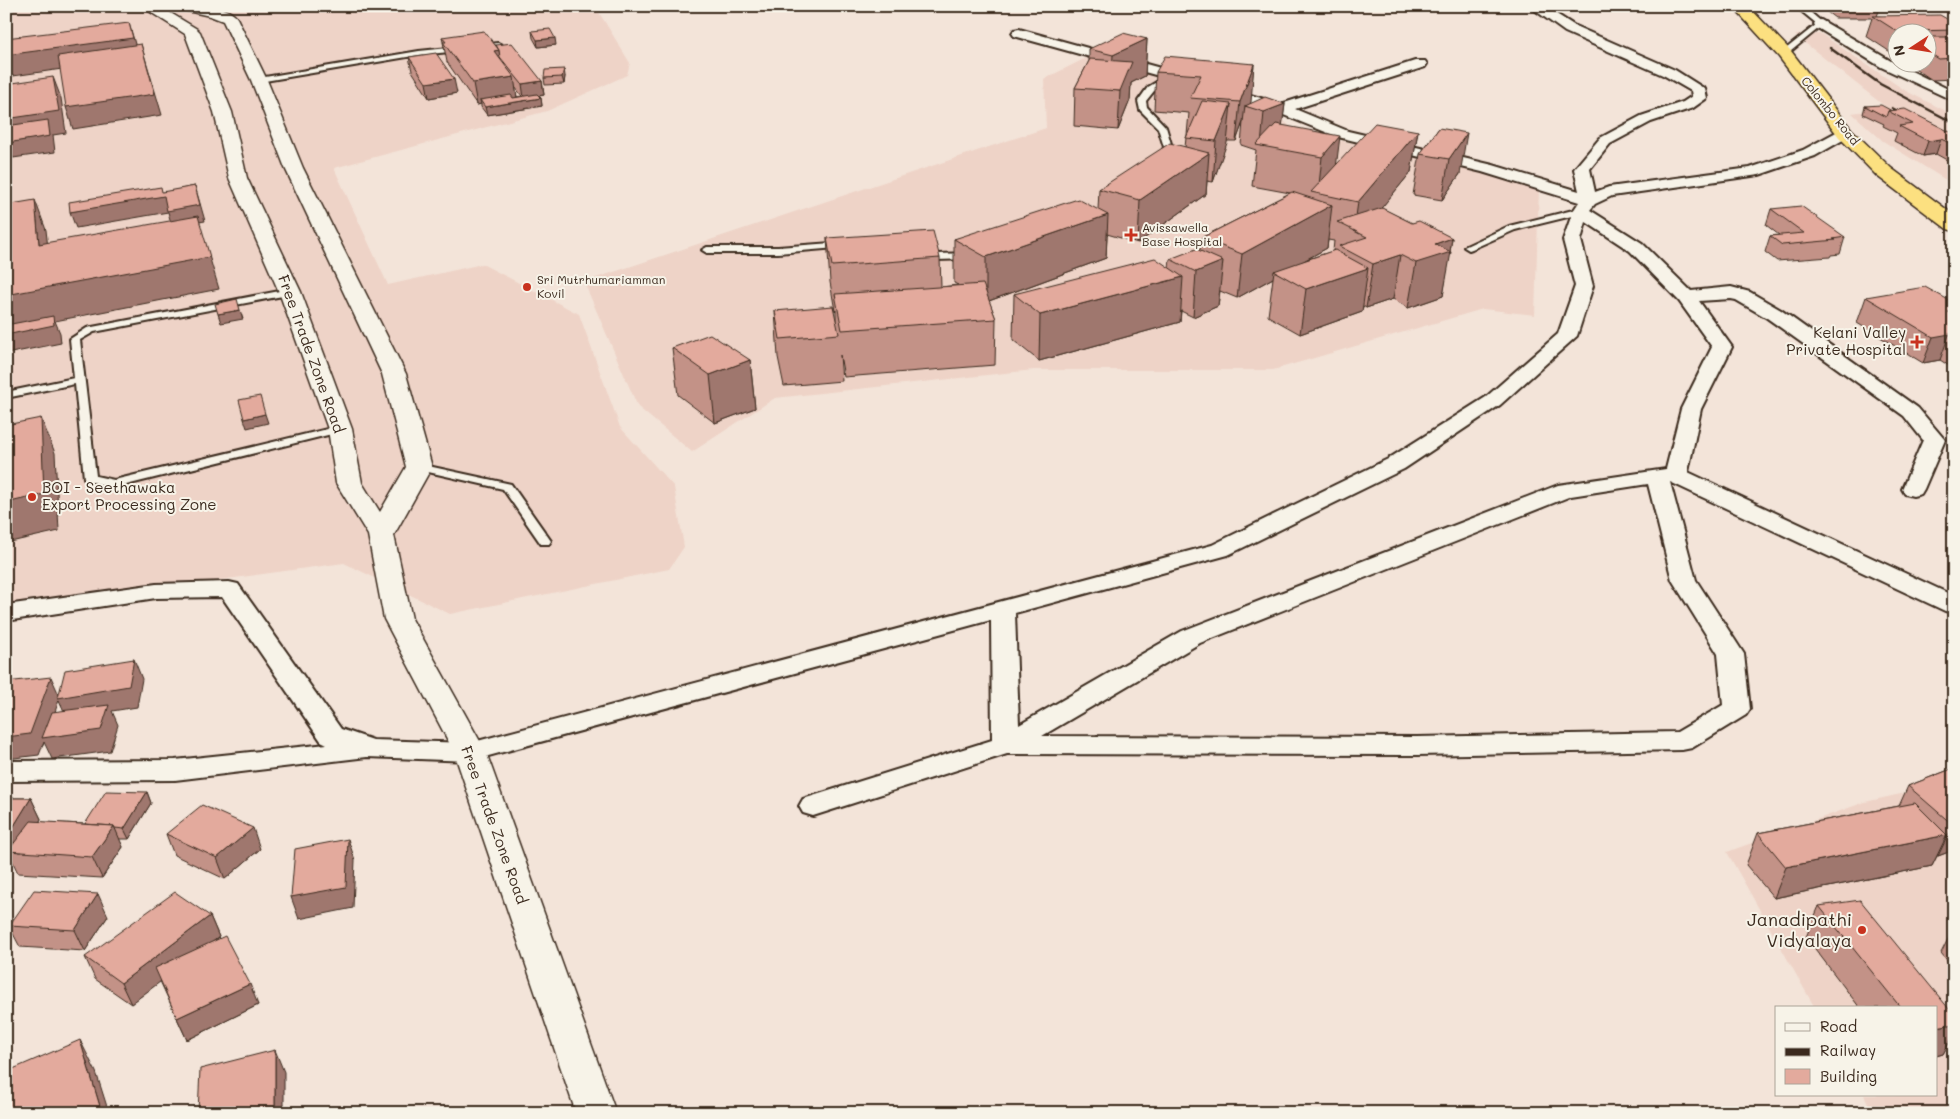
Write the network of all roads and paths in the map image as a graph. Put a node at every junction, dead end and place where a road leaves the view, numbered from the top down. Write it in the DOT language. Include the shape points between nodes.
graph roads {
  1 [pos="148,6"];
  2 [pos="183,6"];
  3 [pos="1535,6"];
  4 [pos="1738,6"];
  5 [pos="1798,6"];
  6 [pos="1821,24"];
  7 [pos="1019,33"];
  8 [pos="498,45"];
  9 [pos="1785,54"];
  10 [pos="1420,64"];
  11 [pos="1175,76"];
  12 [pos="258,80"];
  13 [pos="1954,97"];
  14 [pos="1281,109"];
  15 [pos="1845,133"];
  16 [pos="1160,164"];
  17 [pos="1585,205"];
  18 [pos="1954,225"];
  19 [pos="856,244"];
  20 [pos="1469,247"];
  21 [pos="707,250"];
  22 [pos="918,253"];
  23 [pos="977,256"];
  24 [pos="290,292"];
  25 [pos="1686,297"];
  26 [pos="80,380"];
  27 [pos="6,395"];
  28 [pos="340,429"];
  29 [pos="419,467"];
  30 [pos="1666,476"];
  31 [pos="1913,489"];
  32 [pos="381,535"];
  33 [pos="545,541"];
  34 [pos="1954,606"];
  35 [pos="1003,608"];
  36 [pos="6,614"];
  37 [pos="1006,745"];
  38 [pos="371,749"];
  39 [pos="470,752"];
  40 [pos="6,771"];
  41 [pos="813,806"];
  42 [pos="596,1113"];
  1 -- 24 [label="street, Free Trade Zone Road" via="192,32 223,112 238,178"];
  2 -- 12 [label="street" via="229,18"];
  3 -- 17 [label="street" via="1570,28 1670,72 1698,90 1700,98 1688,105 1646,119 1605,141 1582,170"];
  4 -- 9 [label="highway, Colombo Road"];
  5 -- 6 [label="lane"];
  6 -- 9 [label="lane"];
  6 -- 13 [label="street" via="1848,43 1917,81"];
  7 -- 11 [label="street"];
  8 -- 12 [label="lane" via="419,53"];
  9 -- 15 [label="highway, Colombo Road"];
  10 -- 14 [label="street"];
  11 -- 14 [label="street"];
  11 -- 16 [label="lane" via="1152,89 1142,101 1143,108 1162,127 1168,147"];
  12 -- 29 [label="street" via="294,168 394,374"];
  14 -- 17 [label="street" via="1342,134 1478,166"];
  15 -- 17 [label="street" via="1809,153 1753,172 1609,192"];
  15 -- 18 [label="highway, Colombo Road" via="1884,172"];
  17 -- 20 [label="lane" via="1512,228"];
  17 -- 25 [label="street" via="1636,247"];
  17 -- 35 [label="street" via="1572,240 1584,286 1567,336 1493,401 1396,464 1220,550"];
  19 -- 21 [label="lane" via="778,250"];
  22 -- 23 [label="lane" via="936,257"];
  24 -- 26 [label="lane" via="91,330 75,339"];
  24 -- 28 [label="street, Free Trade Zone Road"];
  25 -- 30 [label="street" via="1722,347 1691,409"];
  25 -- 31 [label="street" via="1731,293 1743,296 1774,314 1911,412 1934,440"];
  26 -- 27 [label="lane"];
  26 -- 28 [label="lane" via="90,478 114,484"];
  28 -- 32 [label="street, Free Trade Zone Road" via="350,483"];
  29 -- 32 [label="street"];
  29 -- 33 [label="lane" via="507,486"];
  30 -- 34 [label="street"];
  30 -- 37 [label="street" via="1566,490 1191,636"];
  30 -- 37 [label="street" via="1684,580 1731,654 1737,709 1682,741 1417,746"];
  32 -- 39 [label="street, Free Trade Zone Road" via="398,620"];
  35 -- 37 [label="street"];
  35 -- 39 [label="street"];
  36 -- 38 [label="street" via="156,591 229,589 331,735"];
  37 -- 41 [label="street"];
  38 -- 39 [label="street"];
  38 -- 40 [label="street" via="175,770"];
  39 -- 42 [label="street, Free Trade Zone Road"];
}
